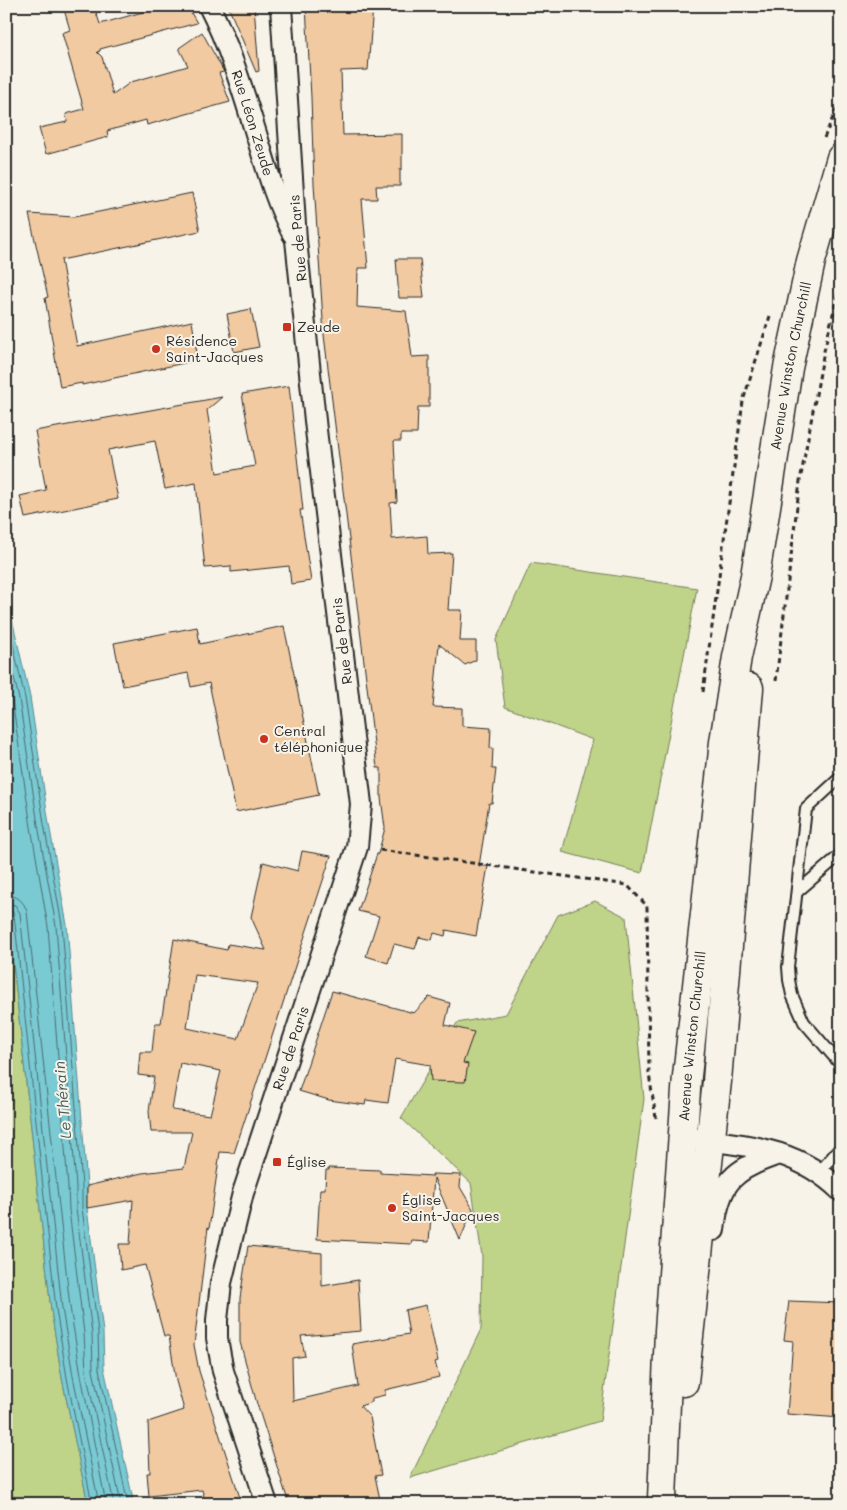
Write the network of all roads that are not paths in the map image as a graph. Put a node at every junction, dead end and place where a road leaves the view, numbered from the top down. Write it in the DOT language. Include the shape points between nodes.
graph roads {
  1 [pos="209,6"];
  2 [pos="281,6"];
  3 [pos="841,158"];
  4 [pos="296,240"];
  5 [pos="754,576"];
  6 [pos="841,777"];
  7 [pos="841,854"];
  8 [pos="797,892"];
  9 [pos="841,1065"];
  10 [pos="683,1137"];
  11 [pos="711,1141"];
  12 [pos="841,1147"];
  13 [pos="779,1154"];
  14 [pos="819,1172"];
  15 [pos="841,1191"];
  16 [pos="685,1369"];
  17 [pos="662,1502"];
  18 [pos="266,1504"];
  1 -- 4 [label="street, Rue Léon Zeude" via="232,58 281,212"];
  2 -- 4 [label="street, Rue de Paris"];
  3 -- 5 [label="main road, Avenue Winston Churchill" via="811,261 792,349"];
  4 -- 18 [label="street, Rue de Paris" via="360,788 360,818 357,847 243,1193 226,1257 218,1304 217,1338 223,1371"];
  5 -- 10 [label="main road, Avenue Winston Churchill" via="724,742"];
  5 -- 11 [label="main road, Avenue Winston Churchill" via="741,797"];
  6 -- 8 [label="lane" via="806,809"];
  7 -- 8 [label="lane"];
  8 -- 9 [label="lane" via="788,967 792,995 804,1022"];
  10 -- 11 [label="street"];
  10 -- 17 [label="main road, Avenue Winston Churchill" via="669,1331"];
  11 -- 13 [label="street"];
  11 -- 16 [label="main road, Avenue Winston Churchill"];
  12 -- 14 [label="lane"];
  13 -- 14 [label="street"];
  13 -- 16 [label="street" via="742,1171 729,1182 720,1197 705,1304"];
  14 -- 15 [label="street"];
  16 -- 17 [label="main road, Avenue Winston Churchill"];
}
